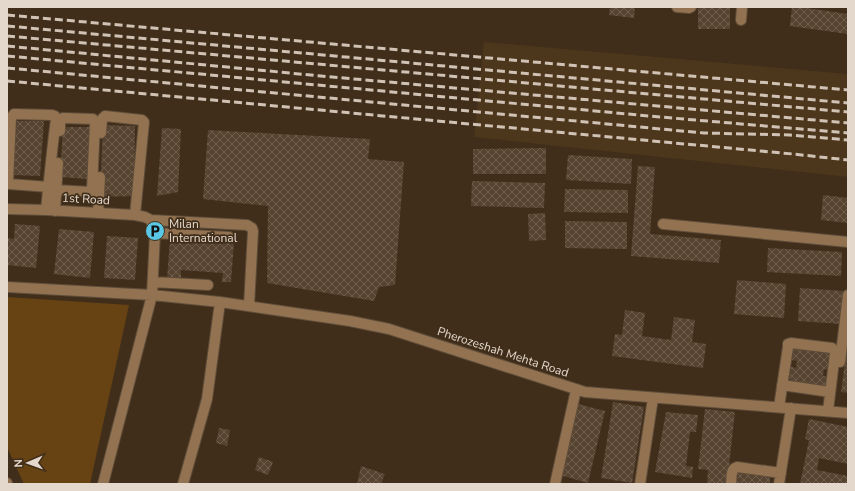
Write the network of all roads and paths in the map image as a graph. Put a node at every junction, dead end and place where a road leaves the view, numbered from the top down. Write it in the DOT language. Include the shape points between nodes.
graph roads {
  1 [pos="677,7"];
  2 [pos="691,7"];
  3 [pos="742,7"];
  4 [pos="741,20"];
  5 [pos="7,121"];
  6 [pos="7,125"];
  7 [pos="52,189"];
  8 [pos="7,209"];
  9 [pos="51,210"];
  10 [pos="98,213"];
  11 [pos="135,215"];
  12 [pos="151,220"];
  13 [pos="663,224"];
  14 [pos="155,232"];
  15 [pos="229,237"];
  16 [pos="848,242"];
  17 [pos="153,282"];
  18 [pos="208,285"];
  19 [pos="7,287"];
  20 [pos="152,295"];
  21 [pos="848,295"];
  22 [pos="220,302"];
  23 [pos="249,306"];
  24 [pos="782,385"];
  25 [pos="576,390"];
  26 [pos="830,392"];
  27 [pos="653,398"];
  28 [pos="778,407"];
  29 [pos="791,408"];
  30 [pos="831,412"];
  31 [pos="848,413"];
  32 [pos="781,473"];
  33 [pos="103,484"];
  34 [pos="183,484"];
  35 [pos="555,484"];
  36 [pos="640,484"];
  37 [pos="731,484"];
  38 [pos="779,484"];
  1 -- 2 [label="street"];
  3 -- 4 [label="street"];
  5 -- 6 [label="street"];
  7 -- 7 [label="street" via="60,120 93,119 95,123 91,192"];
  7 -- 7 [label="street" via="55,116 12,115 9,184"];
  7 -- 9 [label="street"];
  8 -- 9 [label="street, 1st Road"];
  9 -- 10 [label="street, 1st Road"];
  10 -- 11 [label="street, 1st Road"];
  10 -- 11 [label="street" via="102,119 105,116 144,122"];
  11 -- 12 [label="street, 1st Road"];
  12 -- 14 [label="street"];
  12 -- 23 [label="street, 1st Road" via="247,225 252,228"];
  13 -- 16 [label="street"];
  14 -- 15 [label="street"];
  14 -- 17 [label="street"];
  17 -- 18 [label="street"];
  17 -- 20 [label="street"];
  19 -- 20 [label="street, Pherozeshah Mehta Road"];
  20 -- 22 [label="street, Pherozeshah Mehta Road"];
  20 -- 33 [label="street"];
  21 -- 30 [label="street"];
  22 -- 23 [label="street, Pherozeshah Mehta Road"];
  22 -- 34 [label="street" via="208,399"];
  23 -- 25 [label="street, Pherozeshah Mehta Road" via="389,329"];
  24 -- 26 [label="street"];
  24 -- 26 [label="street" via="788,344 832,348 835,353"];
  24 -- 28 [label="street"];
  25 -- 27 [label="street, Pherozeshah Mehta Road"];
  25 -- 35 [label="street"];
  26 -- 30 [label="street"];
  27 -- 28 [label="street, Pherozeshah Mehta Road"];
  27 -- 36 [label="street"];
  28 -- 29 [label="street, Pherozeshah Mehta Road"];
  29 -- 30 [label="street, Pherozeshah Mehta Road"];
  29 -- 32 [label="street"];
  30 -- 31 [label="street, Pherozeshah Mehta Road"];
  32 -- 37 [label="street" via="737,467 732,470"];
  32 -- 38 [label="street"];
}
